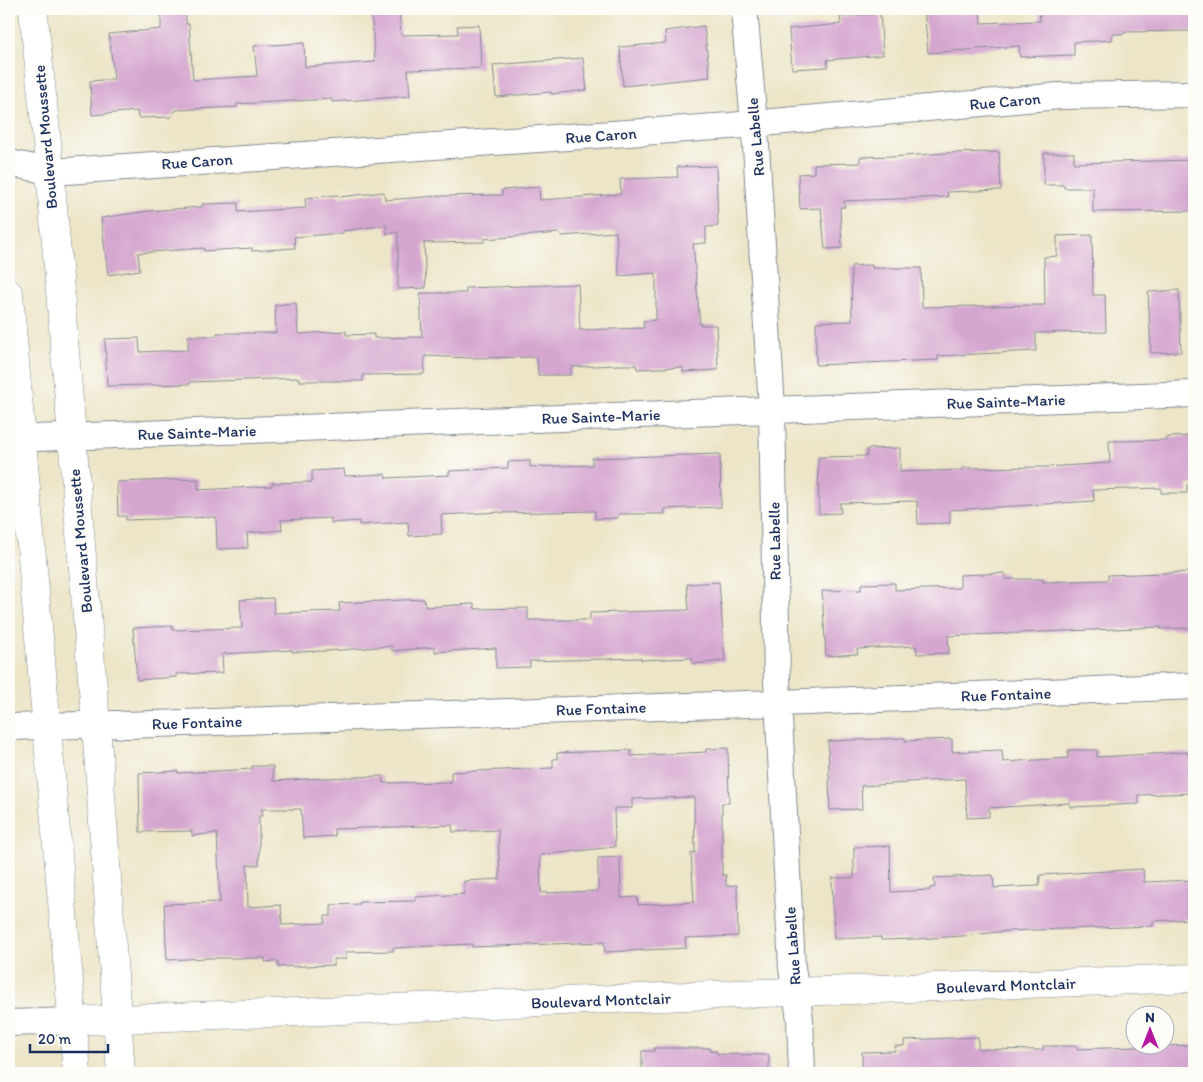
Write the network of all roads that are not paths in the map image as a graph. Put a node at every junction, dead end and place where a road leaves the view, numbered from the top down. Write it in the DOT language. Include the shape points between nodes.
graph roads {
  1 [pos="33,9"];
  2 [pos="744,9"];
  3 [pos="1194,94"];
  4 [pos="754,124"];
  5 [pos="9,163"];
  6 [pos="50,171"];
  7 [pos="9,294"];
  8 [pos="1194,394"];
  9 [pos="772,409"];
  10 [pos="71,437"];
  11 [pos="15,439"];
  12 [pos="1194,686"];
  13 [pos="778,703"];
  14 [pos="47,725"];
  15 [pos="96,725"];
  16 [pos="9,727"];
  17 [pos="1194,978"];
  18 [pos="795,992"];
  19 [pos="118,1020"];
  20 [pos="73,1021"];
  21 [pos="9,1022"];
  22 [pos="76,1073"];
  23 [pos="121,1073"];
  24 [pos="802,1073"];
  1 -- 6 [label="street, Boulevard Moussette"];
  2 -- 4 [label="street, Rue Labelle"];
  3 -- 4 [label="street, Rue Caron" via="1059,96"];
  4 -- 6 [label="street, Rue Caron"];
  4 -- 9 [label="street, Rue Labelle"];
  5 -- 6 [label="street, Rue Caron"];
  6 -- 10 [label="street, Boulevard Moussette"];
  7 -- 11 [label="street"];
  8 -- 9 [label="street, Rue Sainte-Marie"];
  9 -- 10 [label="street, Rue Sainte-Marie"];
  9 -- 13 [label="street, Rue Labelle"];
  10 -- 11 [label="street, Rue Sainte-Marie"];
  10 -- 15 [label="street, Boulevard Moussette"];
  11 -- 14 [label="street"];
  12 -- 13 [label="street, Rue Fontaine"];
  13 -- 15 [label="street, Rue Fontaine"];
  13 -- 18 [label="street, Rue Labelle"];
  14 -- 15 [label="street, Rue Fontaine"];
  14 -- 16 [label="street, Rue Fontaine"];
  14 -- 20 [label="street"];
  15 -- 19 [label="street, Boulevard Moussette"];
  17 -- 18 [label="street, Boulevard Montclair"];
  18 -- 19 [label="street, Boulevard Montclair"];
  18 -- 24 [label="street, Rue Labelle" via="800,1018"];
  19 -- 20 [label="street, Boulevard Montclair"];
  19 -- 23 [label="street, Boulevard Moussette"];
  20 -- 21 [label="street, Boulevard Montclair"];
  20 -- 22 [label="street"];
}
